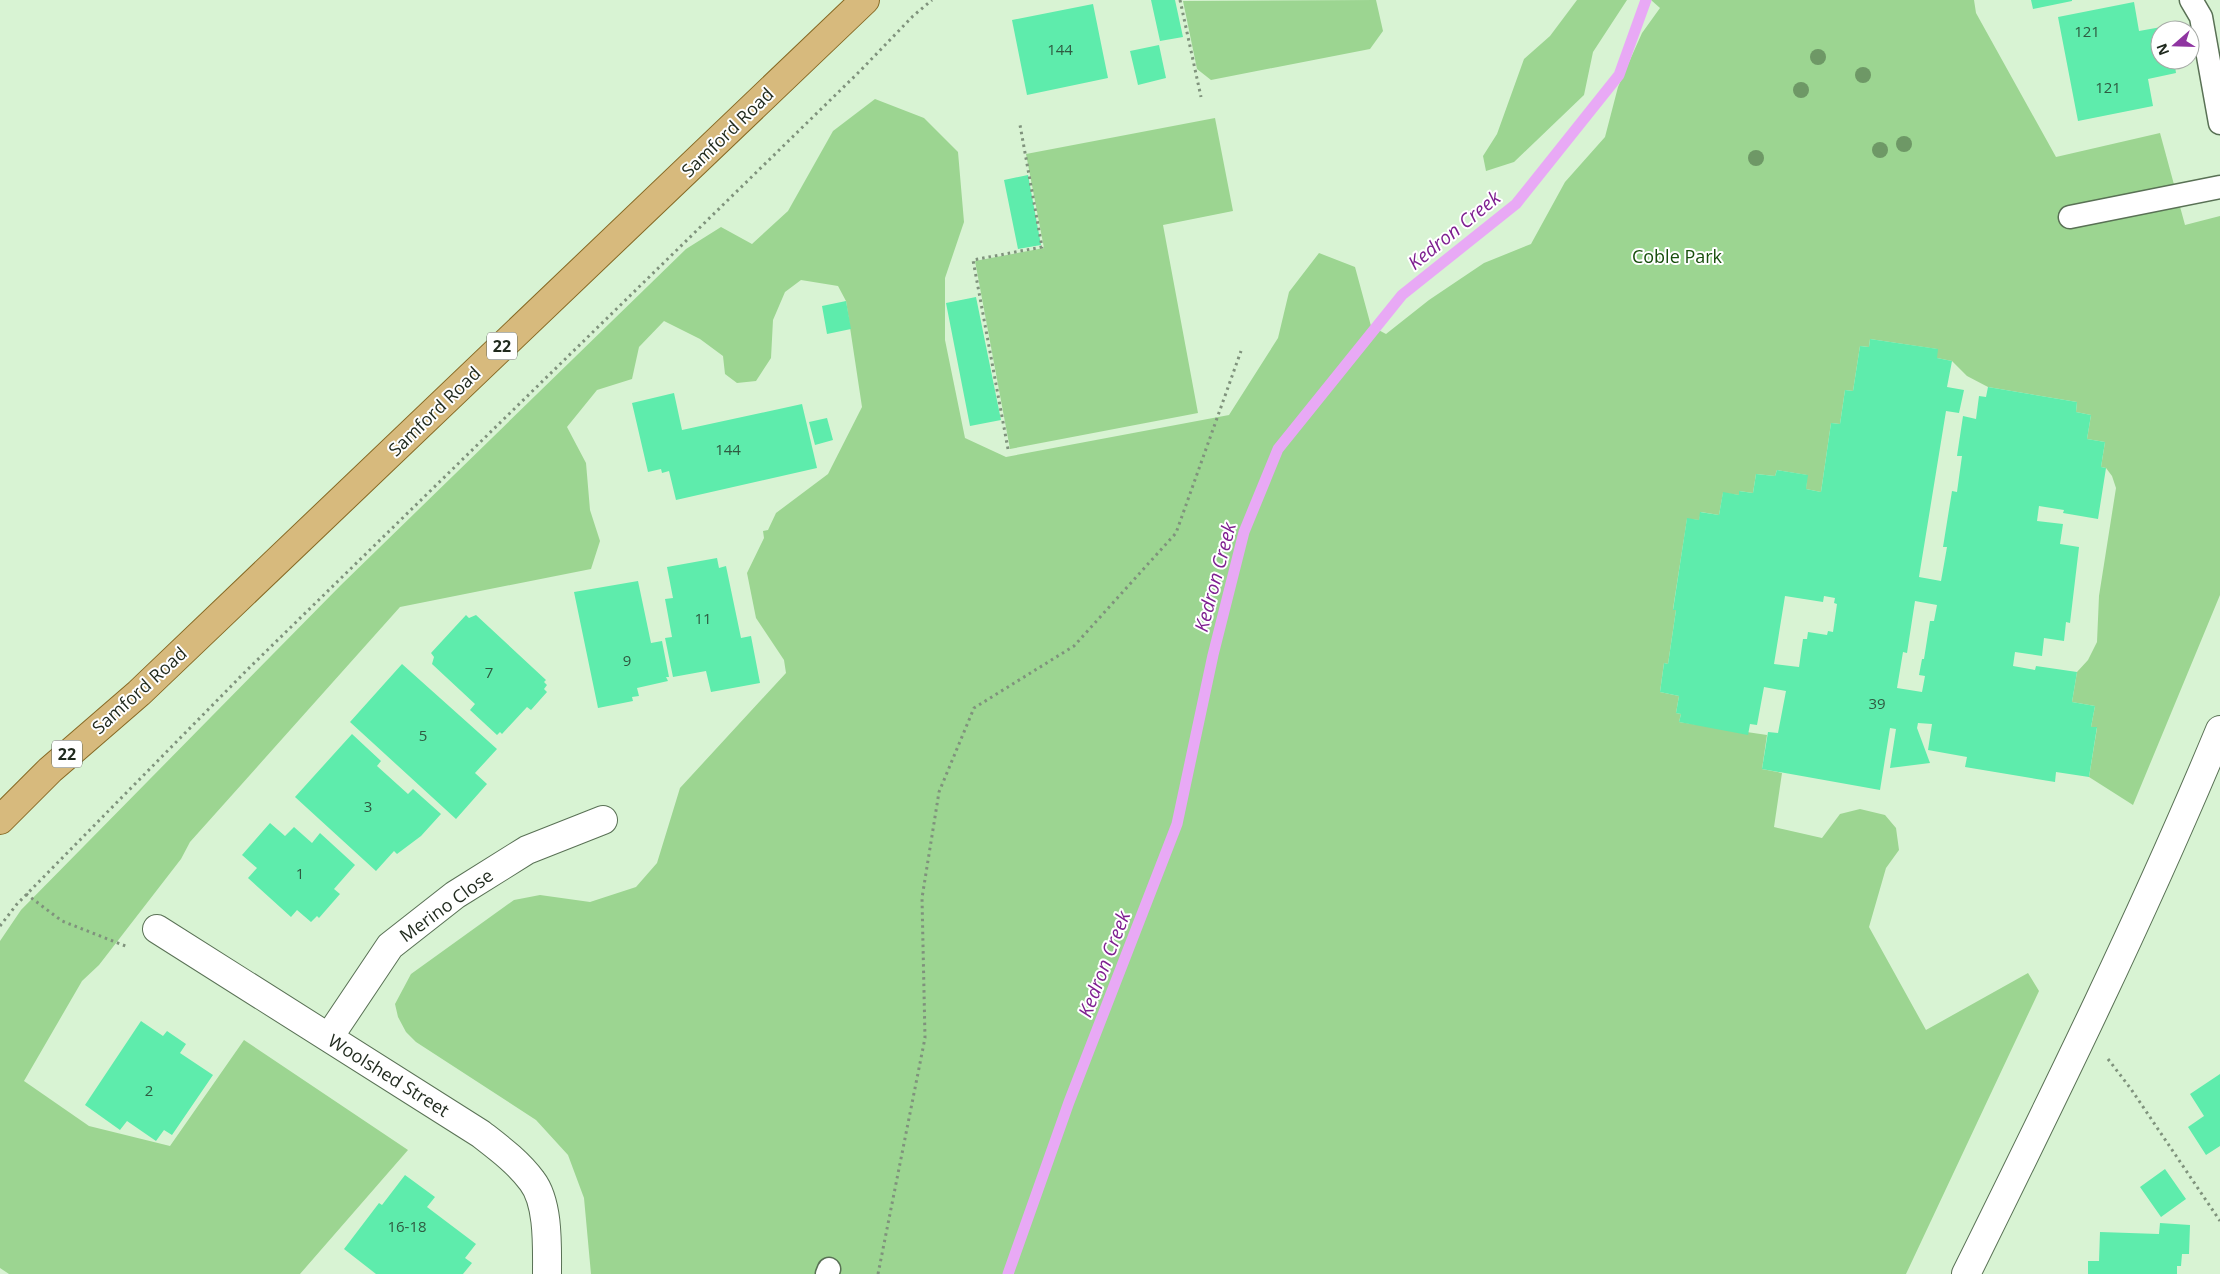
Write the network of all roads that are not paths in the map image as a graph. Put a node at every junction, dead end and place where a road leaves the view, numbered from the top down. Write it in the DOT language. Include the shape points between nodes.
graph roads {
  1 [pos="865,0"];
  2 [pos="2191,0"];
  3 [pos="2220,123"];
  4 [pos="2220,187"];
  5 [pos="2070,217"];
  6 [pos="2220,730"];
  7 [pos="0,820"];
  8 [pos="603,820"];
  9 [pos="157,929"];
  10 [pos="329,1037"];
  11 [pos="547,1274"];
  12 [pos="1966,1274"];
  1 -- 7 [label="main road, Samford Road / 22"];
  2 -- 3 [label="lane" via="2201,17"];
  4 -- 5 [label="lane"];
  6 -- 12 [label="street" via="2086,1031"];
  8 -- 10 [label="street, Merino Close" via="526,850 455,895 390,946"];
  9 -- 10 [label="street, Woolshed Street"];
  10 -- 11 [label="street, Woolshed Street" via="481,1134 508,1155 533,1182 543,1210"];
}
